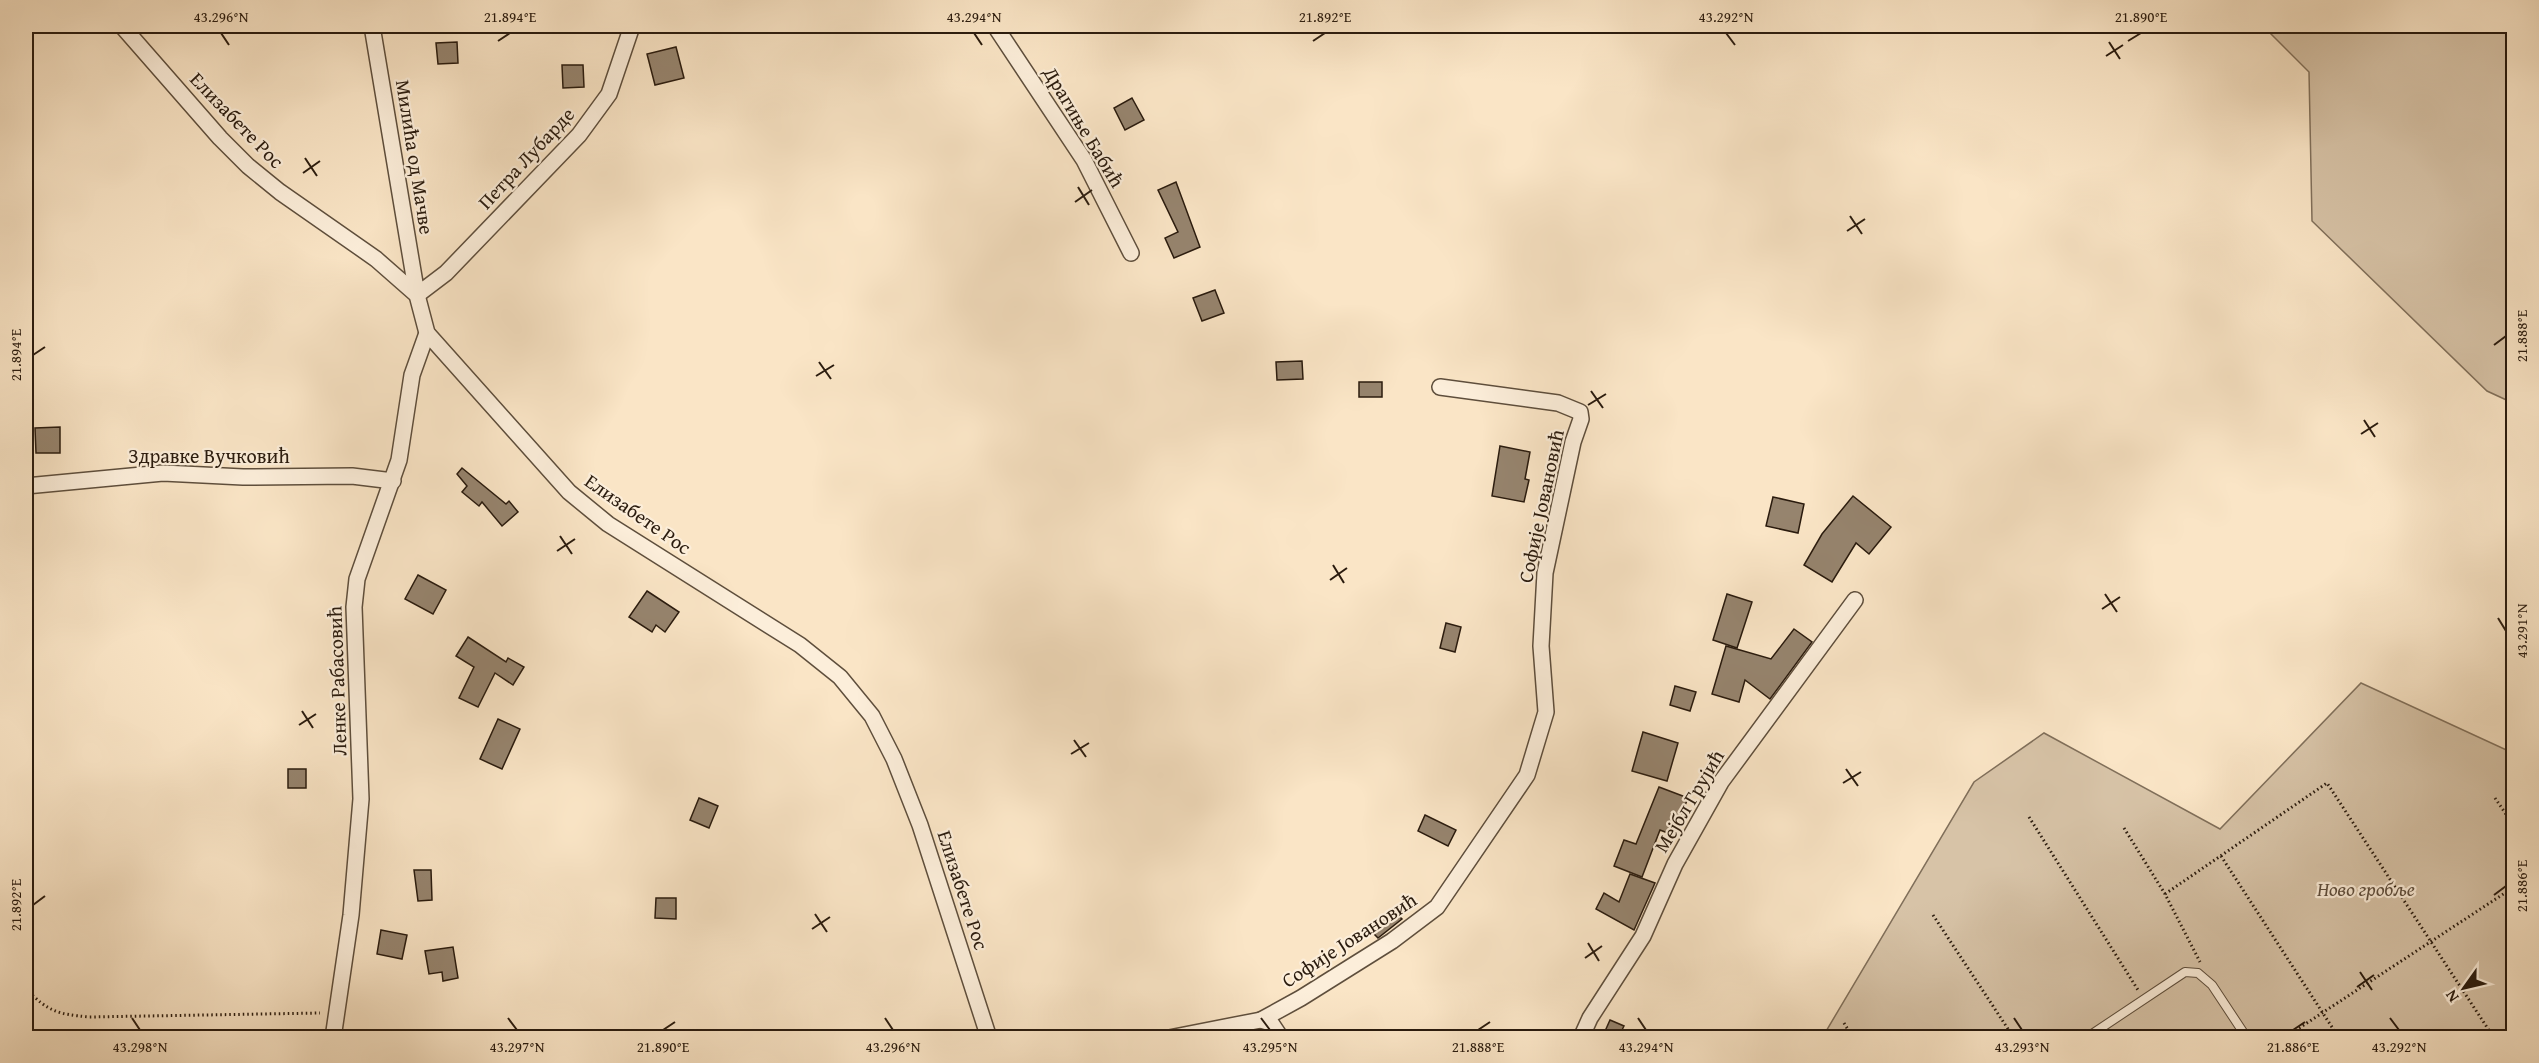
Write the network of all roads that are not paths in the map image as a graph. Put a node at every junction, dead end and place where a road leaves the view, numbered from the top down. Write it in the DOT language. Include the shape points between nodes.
graph roads {
  1 [pos="122,26"];
  2 [pos="372,26"];
  3 [pos="632,26"];
  4 [pos="995,26"];
  5 [pos="1131,253"];
  6 [pos="417,295"];
  7 [pos="427,333"];
  8 [pos="1440,387"];
  9 [pos="393,481"];
  10 [pos="26,486"];
  11 [pos="1855,600"];
  12 [pos="1261,1020"];
  13 [pos="333,1038"];
  14 [pos="988,1038"];
  15 [pos="1168,1038"];
  16 [pos="1281,1038"];
  17 [pos="1581,1038"];
  18 [pos="2086,1038"];
  19 [pos="2247,1038"];
  1 -- 6 [label="street, Елизабете Рос" via="248,166 376,259"];
  2 -- 6 [label="street, Милића од Мачве"];
  3 -- 6 [label="street, Петра Лубарде" via="609,94 579,135 446,273"];
  4 -- 5 [label="street, Драгиње Бабић" via="1084,160"];
  6 -- 7 [label="street, Елизабете Рос"];
  7 -- 9 [label="street, Ленке Рабасовић" via="412,375"];
  7 -- 14 [label="street, Елизабете Рос" via="569,492 608,524 800,645 840,677 872,716 920,825"];
  8 -- 12 [label="street, Софије Јовановић" via="1558,403 1580,412 1545,573 1540,646 1546,712 1527,775 1437,906 1392,941"];
  9 -- 10 [label="street, Здравке Вучковић" via="352,476 163,473"];
  9 -- 13 [label="street, Ленке Рабасовић" via="357,579 354,607 361,799 351,915"];
  11 -- 17 [label="street, Мејбл Грујић" via="1721,782 1675,864 1643,936"];
  12 -- 15 [label="street"];
  12 -- 16 [label="street" via="1271,1023"];
  18 -- 19 [label="lane" via="2185,972 2198,973 2212,985"];
}
